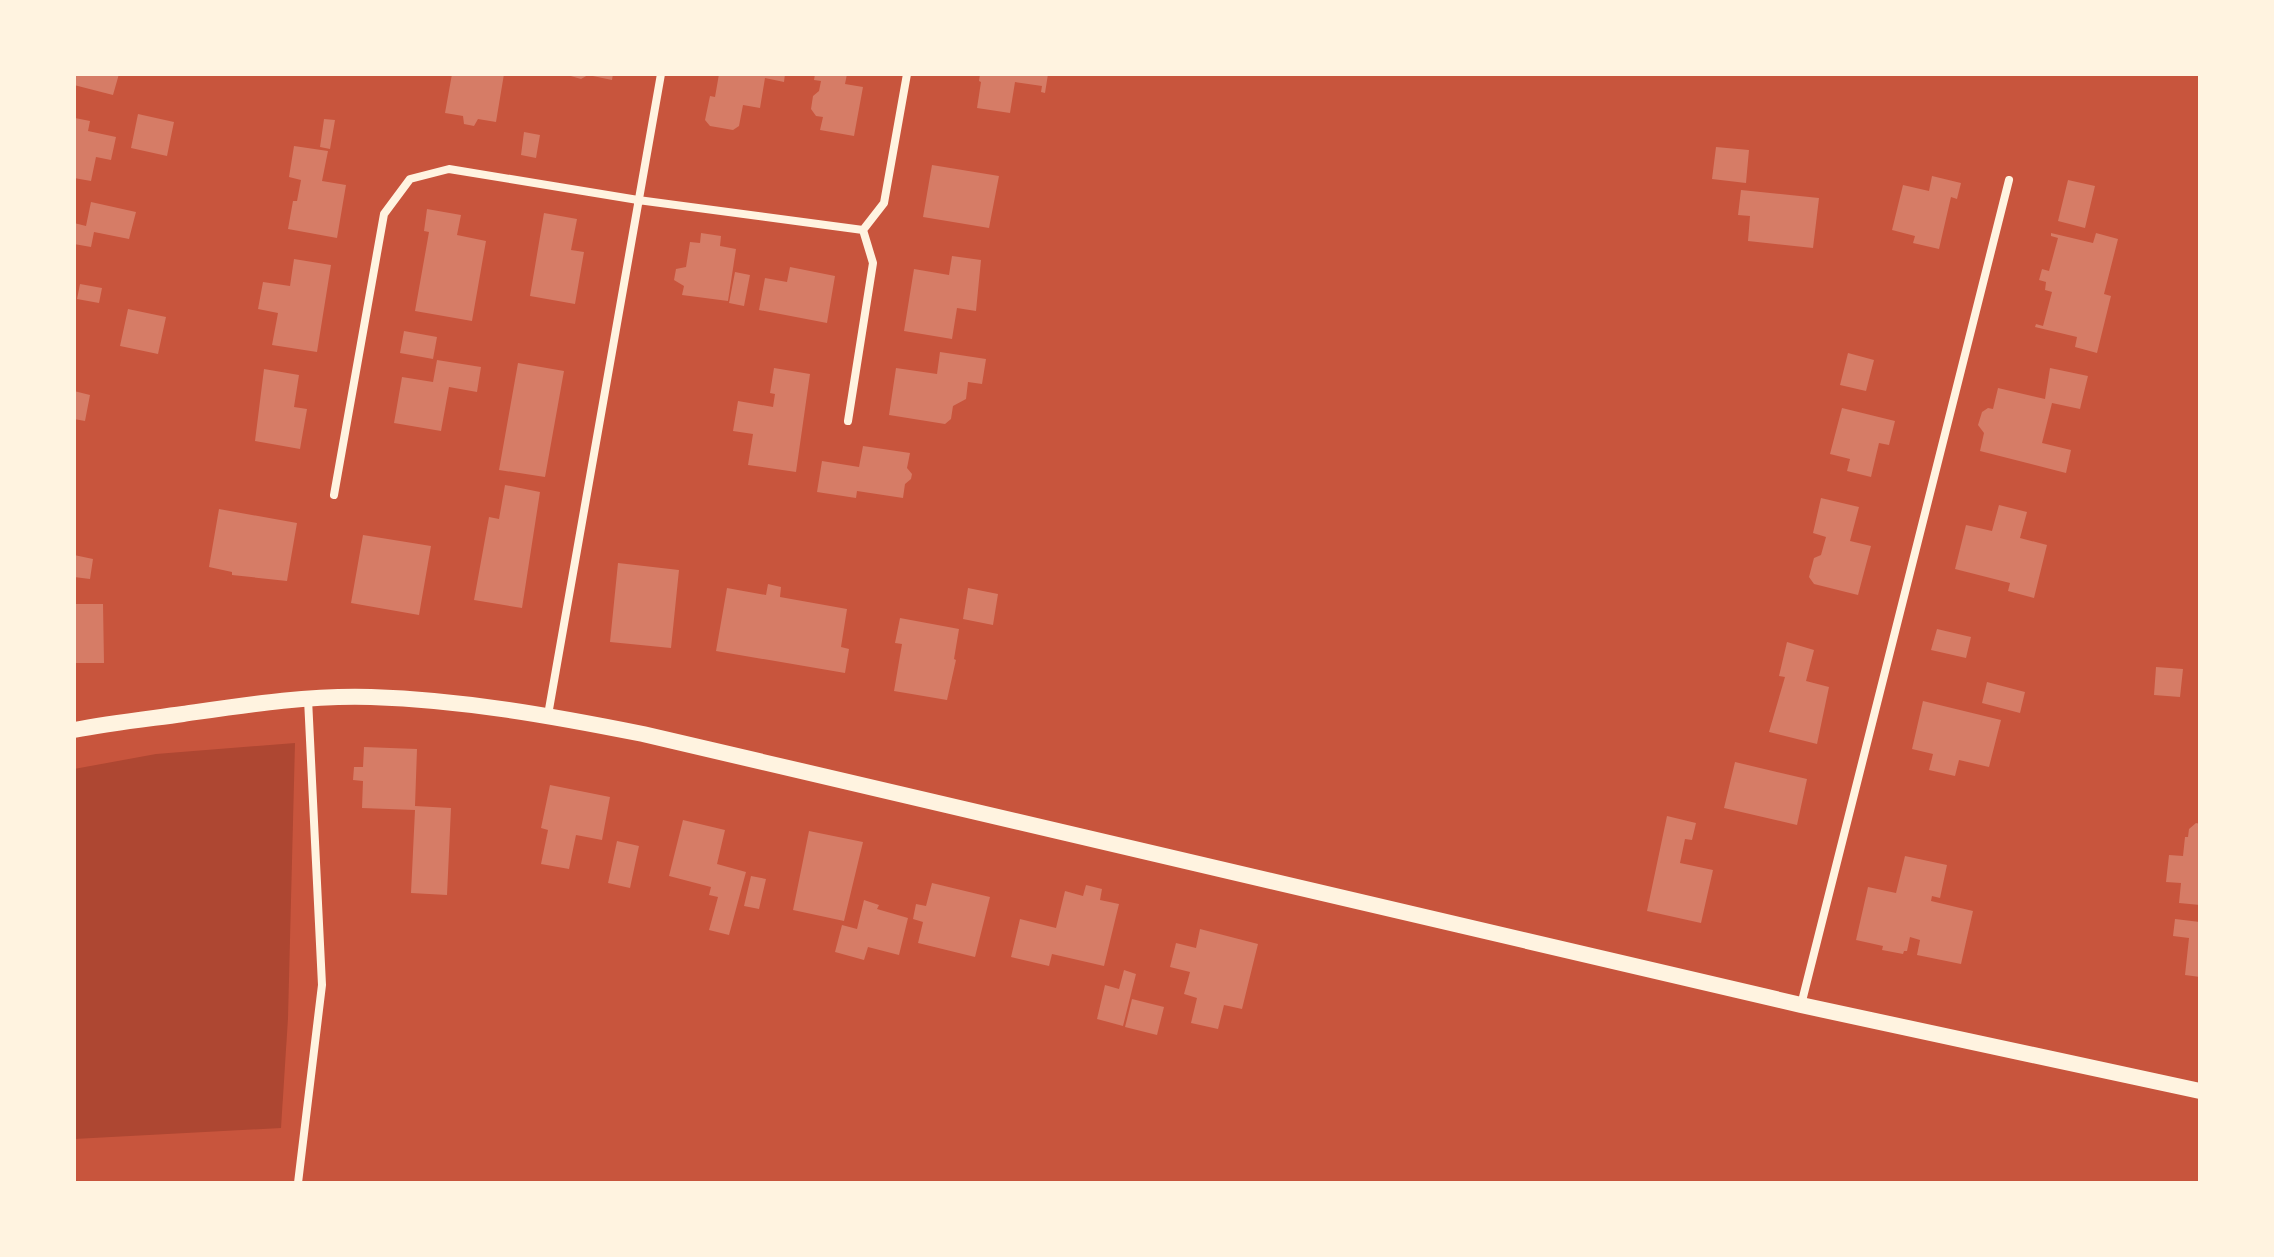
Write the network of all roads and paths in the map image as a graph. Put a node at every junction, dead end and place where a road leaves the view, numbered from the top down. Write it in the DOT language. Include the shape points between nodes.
graph roads {
  1 [pos="661,74"];
  2 [pos="907,74"];
  3 [pos="2009,180"];
  4 [pos="638,200"];
  5 [pos="863,230"];
  6 [pos="848,421"];
  7 [pos="334,495"];
  8 [pos="308,699"];
  9 [pos="548,715"];
  10 [pos="74,730"];
  11 [pos="1801,1005"];
  12 [pos="2200,1091"];
  13 [pos="298,1183"];
  1 -- 4 [label="street"];
  2 -- 5 [label="street" via="884,203"];
  3 -- 11 [label="street"];
  4 -- 5 [label="street"];
  4 -- 7 [label="street" via="449,169 410,179 384,214"];
  4 -- 9 [label="street"];
  5 -- 6 [label="street" via="873,263"];
  8 -- 9 [label="main road" via="430,700"];
  8 -- 10 [label="main road"];
  8 -- 13 [label="street" via="322,985"];
  9 -- 11 [label="main road"];
  11 -- 12 [label="main road"];
}
